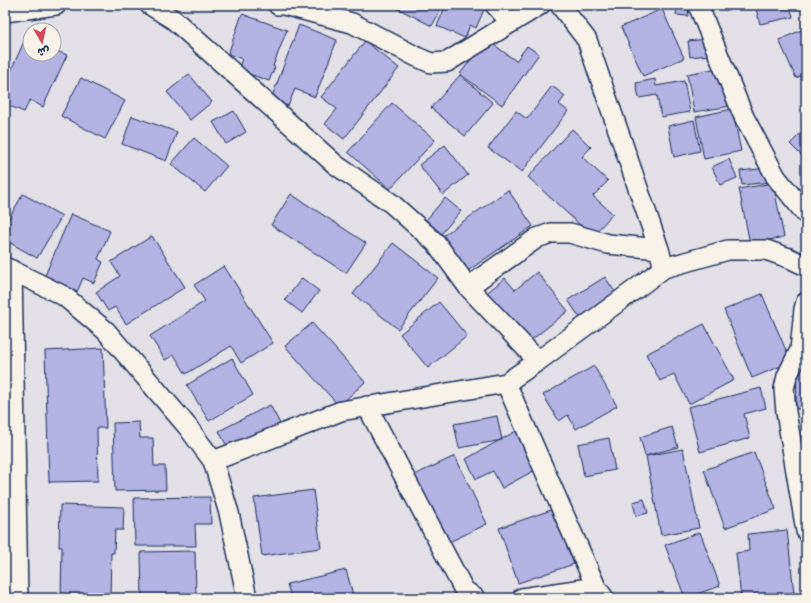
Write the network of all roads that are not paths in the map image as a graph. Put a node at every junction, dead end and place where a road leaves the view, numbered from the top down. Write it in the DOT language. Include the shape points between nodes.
graph roads {
  1 [pos="56,5"];
  2 [pos="150,5"];
  3 [pos="278,5"];
  4 [pos="495,5"];
  5 [pos="540,5"];
  6 [pos="560,5"];
  7 [pos="698,5"];
  8 [pos="5,12"];
  9 [pos="511,23"];
  10 [pos="806,214"];
  11 [pos="659,249"];
  12 [pos="806,266"];
  13 [pos="664,268"];
  14 [pos="8,269"];
  15 [pos="468,287"];
  16 [pos="806,302"];
  17 [pos="538,361"];
  18 [pos="506,383"];
  19 [pos="367,406"];
  20 [pos="213,461"];
  21 [pos="11,510"];
  22 [pos="806,531"];
  23 [pos="600,592"];
  24 [pos="18,598"];
  25 [pos="247,598"];
  26 [pos="475,598"];
  27 [pos="522,598"];
  1 -- 8 [label="street"];
  2 -- 15 [label="street" via="174,20 336,165 391,203 431,238"];
  3 -- 9 [label="street" via="352,23 431,63 447,62"];
  4 -- 9 [label="street"];
  5 -- 9 [label="street"];
  6 -- 11 [label="street" via="587,40"];
  7 -- 10 [label="street" via="744,117 776,177"];
  11 -- 13 [label="street"];
  11 -- 15 [label="street" via="608,244 570,233 551,233 537,238"];
  12 -- 13 [label="street" via="766,250 728,250"];
  13 -- 17 [label="street"];
  14 -- 20 [label="street" via="64,296 106,331"];
  14 -- 21 [label="street"];
  15 -- 17 [label="street"];
  16 -- 22 [label="street" via="800,350 787,376 784,389"];
  17 -- 18 [label="street"];
  18 -- 19 [label="street"];
  18 -- 23 [label="street"];
  19 -- 20 [label="street" via="341,411"];
  19 -- 26 [label="street" via="464,590"];
  20 -- 25 [label="street" via="229,514"];
  21 -- 24 [label="street"];
  23 -- 27 [label="street"];
}
